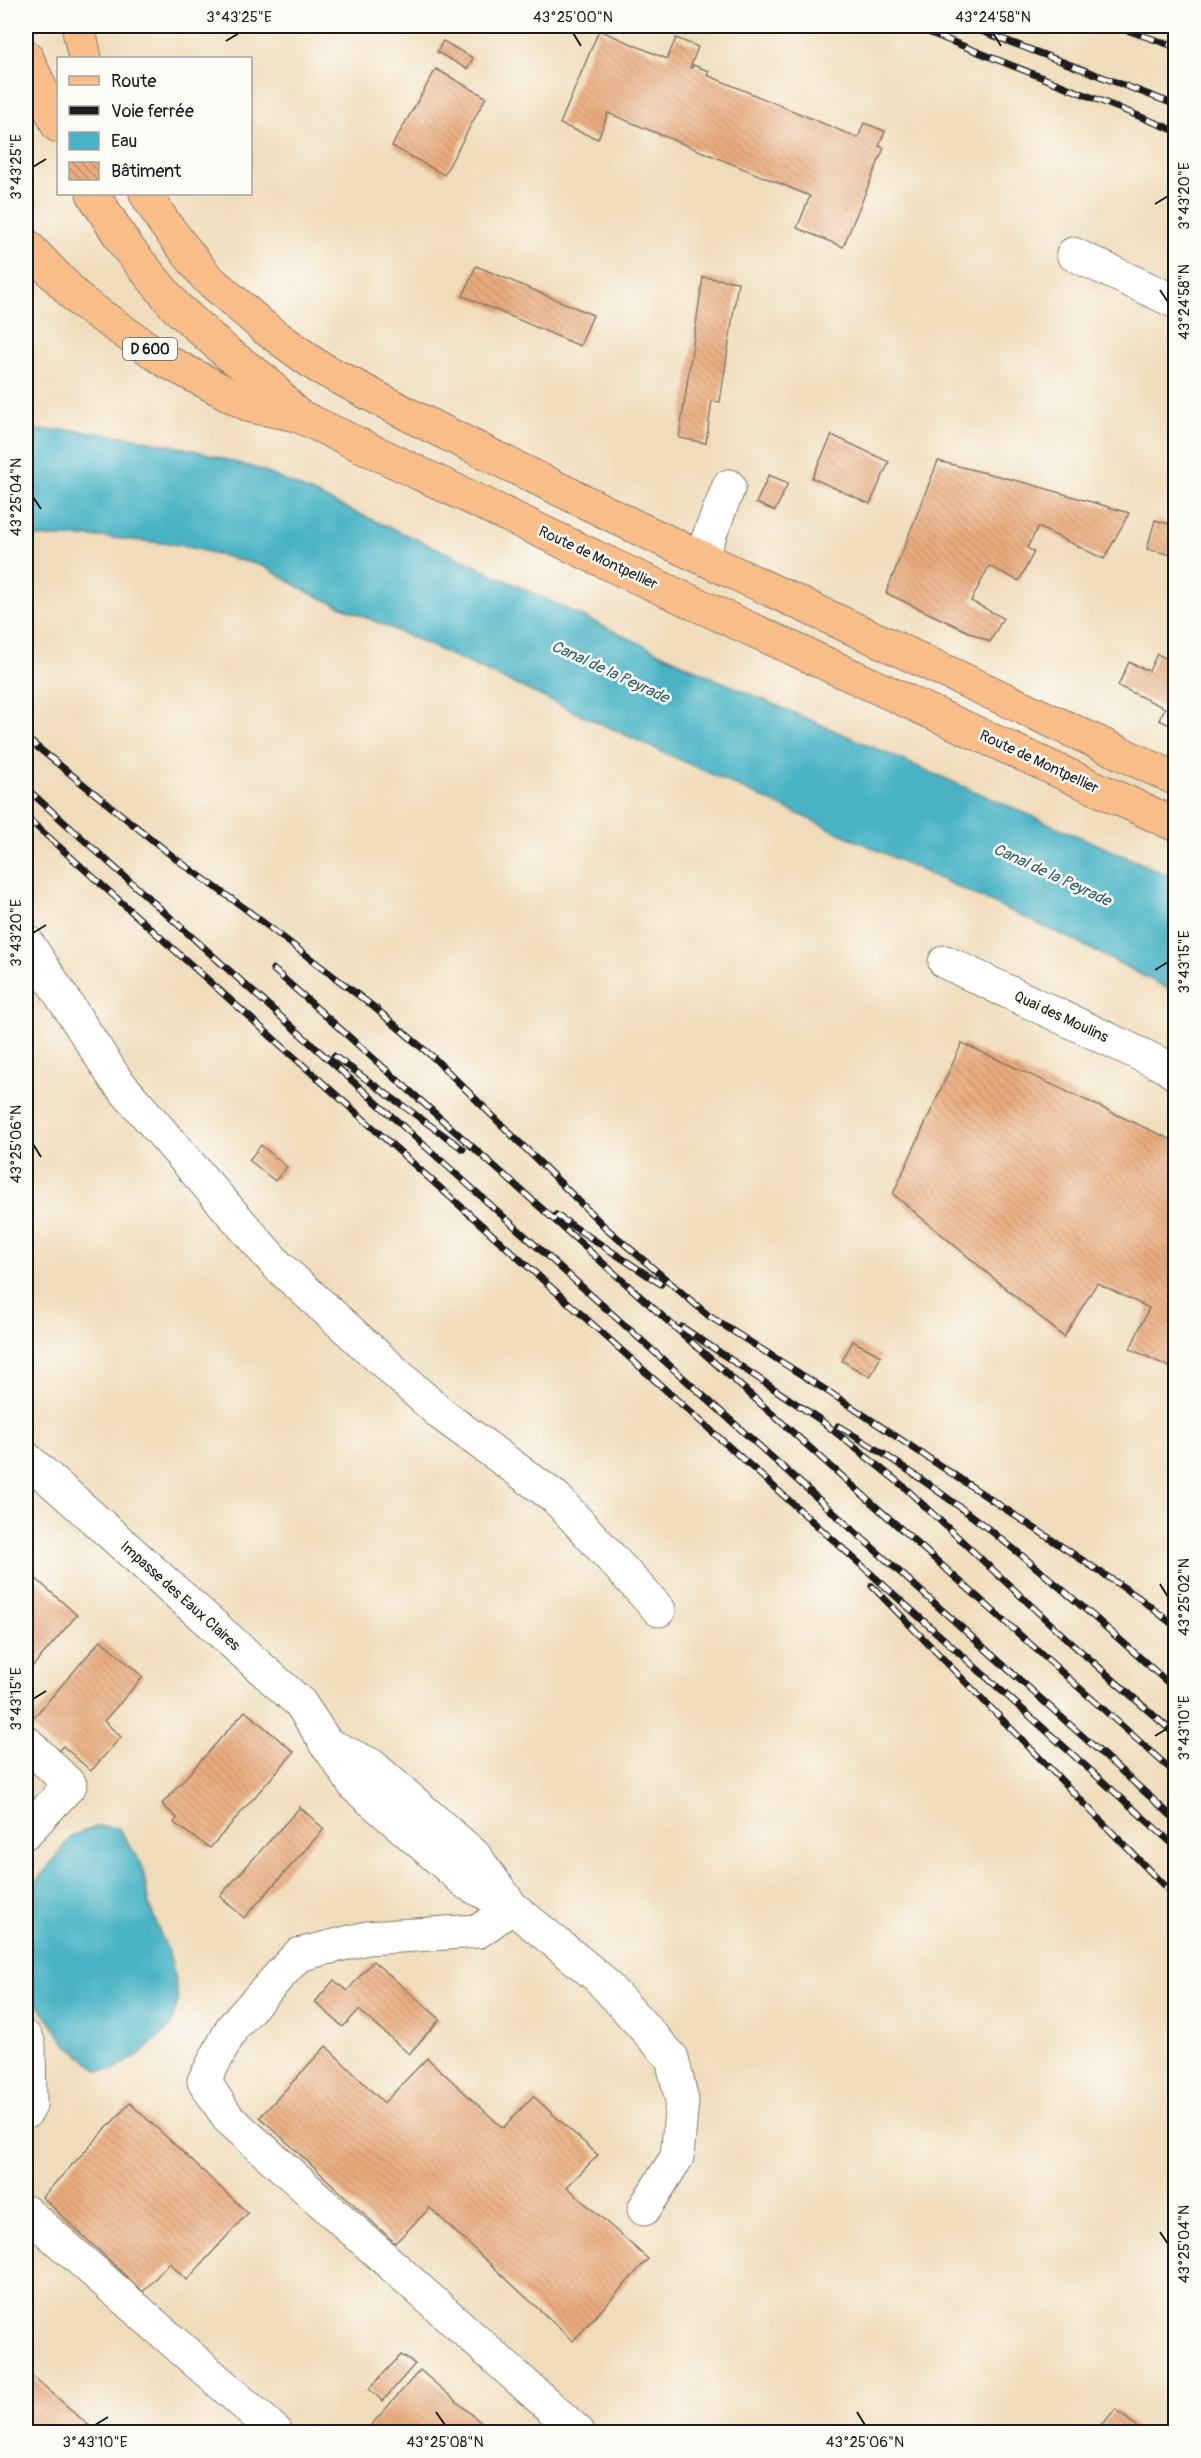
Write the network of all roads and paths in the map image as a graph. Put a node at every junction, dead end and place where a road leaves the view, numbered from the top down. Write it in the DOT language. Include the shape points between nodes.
graph roads {
  1 [pos="78,26"];
  2 [pos="26,56"];
  3 [pos="85,57"];
  4 [pos="57,124"];
  5 [pos="94,195"];
  6 [pos="147,195"];
  7 [pos="26,245"];
  8 [pos="1073,254"];
  9 [pos="1176,302"];
  10 [pos="297,415"];
  11 [pos="729,486"];
  12 [pos="701,557"];
  13 [pos="1176,779"];
  14 [pos="1176,825"];
  15 [pos="26,941"];
  16 [pos="945,962"];
  17 [pos="1176,1074"];
  18 [pos="26,1458"];
  19 [pos="659,1610"];
  20 [pos="26,1742"];
  21 [pos="26,1832"];
  22 [pos="512,1908"];
  23 [pos="26,2038"];
  24 [pos="26,2112"];
  25 [pos="644,2209"];
  26 [pos="26,2211"];
  27 [pos="276,2433"];
  28 [pos="578,2433"];
  1 -- 3 [label="main road"];
  2 -- 4 [label="main road"];
  5 -- 10 [label="main road, Route de Montpellier" via="126,246 176,307 264,380"];
  6 -- 12 [label="main road" via="207,278 317,366"];
  7 -- 10 [label="main road, D 600" via="80,301 166,361 251,406"];
  8 -- 9 [label="street"];
  10 -- 14 [label="main road, Route de Montpellier"];
  11 -- 12 [label="street"];
  12 -- 13 [label="main road"];
  15 -- 19 [label="street" via="116,1080 278,1266 441,1414 556,1498"];
  16 -- 17 [label="street, Quai des Moulins"];
  18 -- 22 [label="street, Impasse des Eaux Claires" via="300,1703 355,1786 468,1884"];
  20 -- 21 [label="street" via="70,1785"];
  22 -- 25 [label="street, Impasse des Eaux Claires" via="598,1977 672,2058 682,2101 677,2157"];
  22 -- 28 [label="street" via="479,1931 367,1938 298,1955 232,2028 204,2081 228,2118"];
  23 -- 24 [label="street" via="30,2106"];
  26 -- 27 [label="street"];
}
